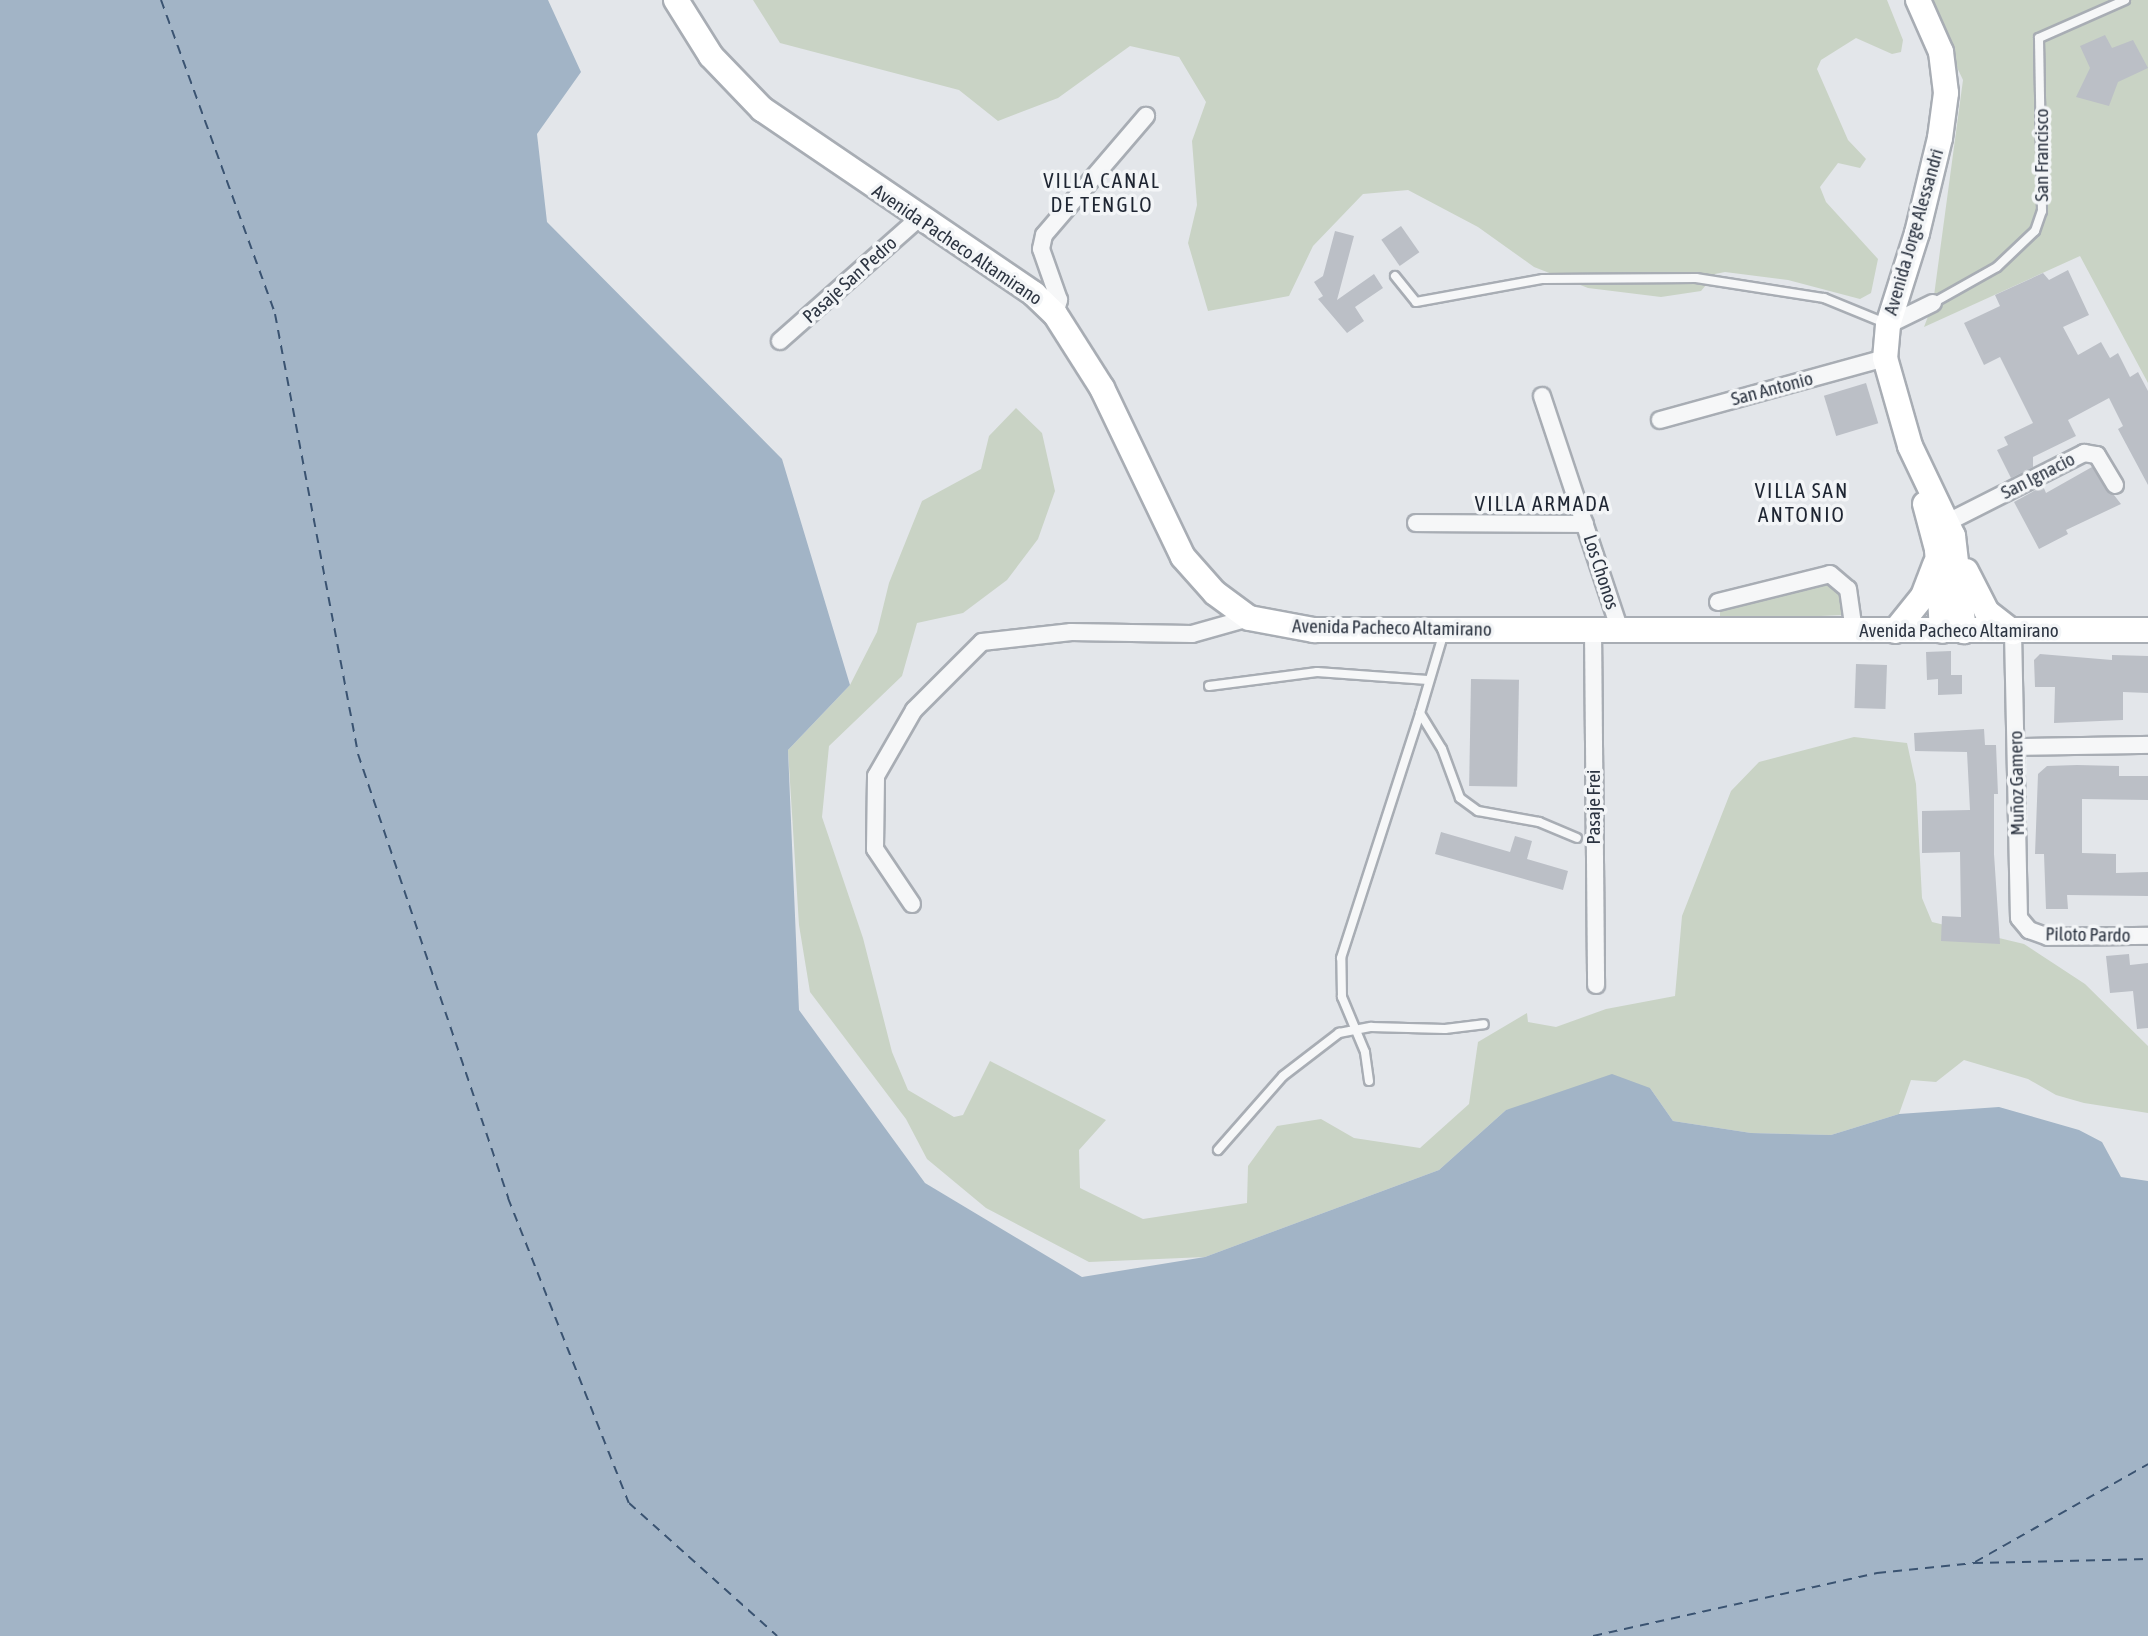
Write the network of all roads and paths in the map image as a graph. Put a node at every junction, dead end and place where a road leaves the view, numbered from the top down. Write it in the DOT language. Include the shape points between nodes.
graph roads {
  1 [pos="676,0"];
  2 [pos="1918,0"];
  3 [pos="2125,0"];
  4 [pos="1146,116"];
  5 [pos="919,218"];
  6 [pos="1395,276"];
  7 [pos="1933,303"];
  8 [pos="1055,314"];
  9 [pos="1888,325"];
  10 [pos="780,341"];
  11 [pos="1885,358"];
  12 [pos="1542,396"];
  13 [pos="1660,420"];
  14 [pos="1917,464"];
  15 [pos="2115,485"];
  16 [pos="1948,522"];
  17 [pos="1416,523"];
  18 [pos="1585,524"];
  19 [pos="1947,550"];
  20 [pos="1718,603"];
  21 [pos="1250,618"];
  22 [pos="1619,628"];
  23 [pos="1593,629"];
  24 [pos="1445,630"];
  25 [pos="2148,630"];
  26 [pos="1854,631"];
  27 [pos="1895,631"];
  28 [pos="1953,631"];
  29 [pos="2013,632"];
  30 [pos="1428,680"];
  31 [pos="1209,686"];
  32 [pos="1420,713"];
  33 [pos="2148,745"];
  34 [pos="2017,747"];
  35 [pos="1577,838"];
  36 [pos="912,904"];
  37 [pos="2029,930"];
  38 [pos="2148,936"];
  39 [pos="1596,985"];
  40 [pos="1484,1024"];
  41 [pos="1356,1028"];
  42 [pos="1369,1081"];
  43 [pos="1218,1150"];
  1 -- 5 [label="main road, Avenida Pacheco Altamirano" via="710,57 762,109"];
  2 -- 9 [label="main road, Avenida Jorge Alessandri" via="1941,52 1946,93 1917,233"];
  3 -- 7 [label="lane, San Francisco" via="2039,38 2042,211 2035,231 1997,267"];
  4 -- 8 [label="street" via="1044,235 1041,249 1059,300"];
  5 -- 8 [label="main road, Avenida Pacheco Altamirano" via="1034,294"];
  5 -- 10 [label="street, Pasaje San Pedro"];
  6 -- 9 [label="lane" via="1416,302 1543,279 1696,278 1824,298"];
  7 -- 9 [label="street, San Francisco"];
  8 -- 21 [label="main road, Avenida Pacheco Altamirano" via="1102,388 1184,558 1215,593"];
  9 -- 11 [label="main road, Avenida Jorge Alessandri"];
  11 -- 13 [label="street, San Antonio"];
  11 -- 14 [label="main road, Avenida Jorge Alessandri"];
  12 -- 18 [label="street, Los Chonos"];
  14 -- 16 [label="main road, Avenida Jorge Alessandri"];
  14 -- 19 [label="main road, Avenida Jorge Alessandri"];
  15 -- 16 [label="street, San Ignacio" via="2091,451"];
  16 -- 19 [label="main road, Avenida Jorge Alessandri"];
  17 -- 18 [label="street"];
  18 -- 22 [label="street, Los Chonos"];
  19 -- 27 [label="main road" via="1923,596"];
  19 -- 28 [label="main road, Avenida Jorge Alessandri"];
  19 -- 29 [label="main road" via="1982,604"];
  20 -- 26 [label="street" via="1830,574 1848,589"];
  21 -- 24 [label="main road, Avenida Pacheco Altamirano" via="1314,630"];
  21 -- 36 [label="street" via="1192,634 1071,632 982,642 914,710 876,776 875,849"];
  22 -- 23 [label="main road, Avenida Pacheco Altamirano"];
  22 -- 26 [label="main road, Avenida Pacheco Altamirano"];
  23 -- 24 [label="main road, Avenida Pacheco Altamirano"];
  23 -- 39 [label="street, Pasaje Frei"];
  24 -- 30 [label="lane"];
  25 -- 29 [label="main road, Avenida Pacheco Altamirano"];
  26 -- 27 [label="main road, Avenida Pacheco Altamirano"];
  27 -- 28 [label="main road, Avenida Pacheco Altamirano"];
  28 -- 29 [label="main road, Avenida Pacheco Altamirano"];
  29 -- 34 [label="street, Muñoz Gamero"];
  30 -- 31 [label="lane" via="1317,671"];
  30 -- 32 [label="lane"];
  32 -- 35 [label="lane" via="1436,736 1460,798 1468,807 1539,822"];
  32 -- 41 [label="lane" via="1341,958 1342,997"];
  33 -- 34 [label="street"];
  34 -- 37 [label="street, Muñoz Gamero" via="2019,918"];
  37 -- 38 [label="street, Piloto Pardo" via="2048,937"];
  40 -- 41 [label="lane"];
  41 -- 42 [label="lane"];
  41 -- 43 [label="lane" via="1339,1033 1303,1059"];
}
